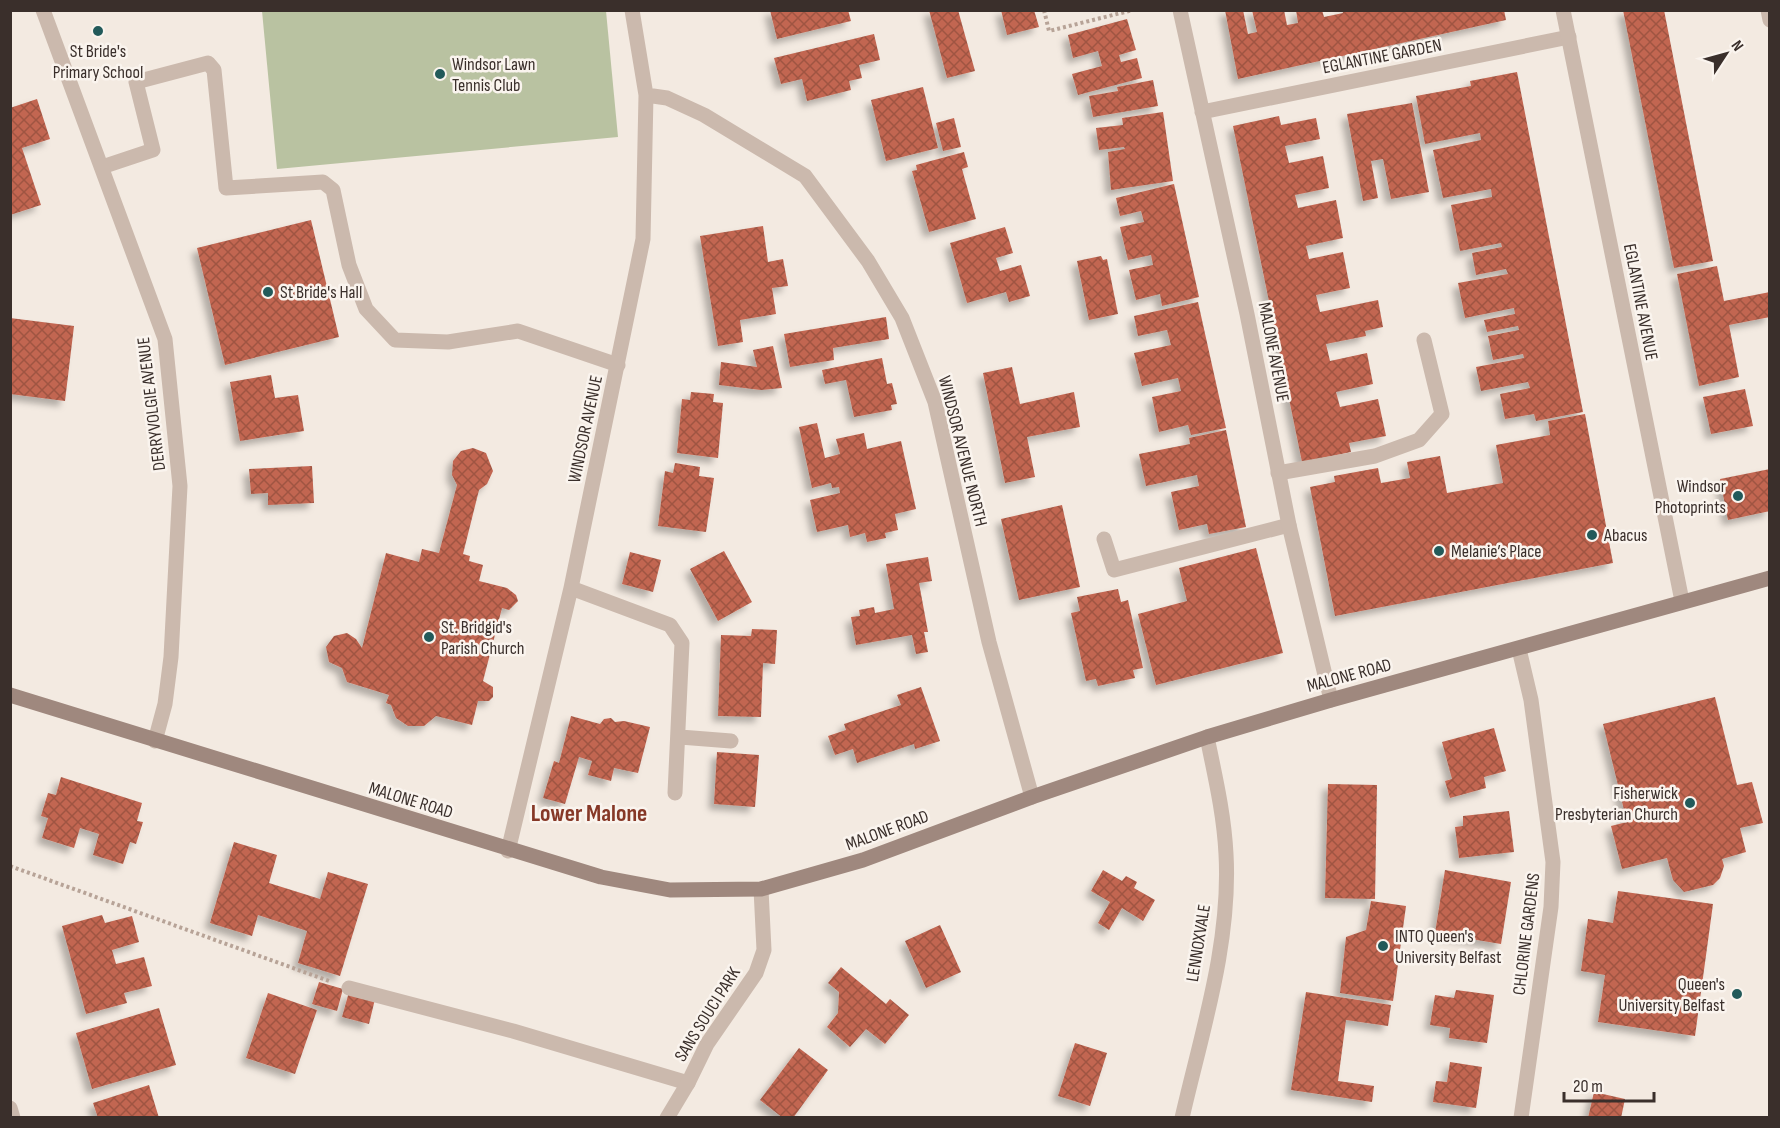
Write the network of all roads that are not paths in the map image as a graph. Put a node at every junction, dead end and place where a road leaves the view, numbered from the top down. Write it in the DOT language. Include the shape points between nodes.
graph roads {
  1 [pos="43,10"];
  2 [pos="632,10"];
  3 [pos="1180,10"];
  4 [pos="1563,10"];
  5 [pos="1768,10"];
  6 [pos="1770,20"];
  7 [pos="1569,38"];
  8 [pos="646,95"];
  9 [pos="1203,112"];
  10 [pos="102,167"];
  11 [pos="1424,340"];
  12 [pos="618,365"];
  13 [pos="1278,473"];
  14 [pos="1289,525"];
  15 [pos="1104,539"];
  16 [pos="1770,578"];
  17 [pos="571,588"];
  18 [pos="1682,601"];
  19 [pos="1519,649"];
  20 [pos="10,695"];
  21 [pos="1330,700"];
  22 [pos="680,737"];
  23 [pos="1206,737"];
  24 [pos="155,741"];
  25 [pos="731,741"];
  26 [pos="675,793"];
  27 [pos="1032,797"];
  28 [pos="508,851"];
  29 [pos="761,889"];
  30 [pos="348,988"];
  31 [pos="688,1083"];
  32 [pos="10,1108"];
  33 [pos="13,1118"];
  34 [pos="667,1118"];
  35 [pos="1182,1118"];
  36 [pos="1521,1118"];
  1 -- 10 [label="street, DERRYVOLGIE AVENUE"];
  2 -- 8 [label="street, WINDSOR AVENUE"];
  3 -- 9 [label="street, MALONE AVENUE"];
  4 -- 7 [label="street, EGLANTINE AVENUE"];
  5 -- 6 [label="street"];
  7 -- 9 [label="street, EGLANTINE GARDEN"];
  7 -- 18 [label="street, EGLANTINE AVENUE"];
  8 -- 12 [label="street, WINDSOR AVENUE" via="643,239"];
  8 -- 27 [label="street, WINDSOR AVENUE NORTH" via="667,98 704,115 805,176 868,261 902,318 935,402 989,642"];
  9 -- 13 [label="street, MALONE AVENUE"];
  10 -- 12 [label="street" via="153,150 136,82 208,63 214,69 226,188 323,182 333,190 349,265 366,309 394,340 448,342 518,331"];
  10 -- 24 [label="street, DERRYVOLGIE AVENUE" via="165,339 180,486 171,657"];
  11 -- 13 [label="street" via="1442,414 1419,440 1375,456"];
  12 -- 17 [label="street, WINDSOR AVENUE"];
  13 -- 14 [label="street, MALONE AVENUE"];
  14 -- 15 [label="street" via="1114,570"];
  14 -- 21 [label="street, MALONE AVENUE"];
  16 -- 18 [label="main road, MALONE ROAD"];
  17 -- 22 [label="street" via="670,625 682,643"];
  17 -- 28 [label="street, WINDSOR AVENUE"];
  18 -- 19 [label="main road, MALONE ROAD"];
  19 -- 21 [label="main road, MALONE ROAD"];
  19 -- 36 [label="street, CHLORINE GARDENS" via="1531,700 1553,862 1551,907"];
  20 -- 24 [label="main road, MALONE ROAD"];
  21 -- 23 [label="main road, MALONE ROAD"];
  22 -- 25 [label="street"];
  22 -- 26 [label="street"];
  23 -- 27 [label="main road, MALONE ROAD"];
  23 -- 35 [label="street, LENNOXVALE" via="1222,804 1226,855 1224,929"];
  24 -- 28 [label="main road, MALONE ROAD"];
  27 -- 29 [label="main road, MALONE ROAD" via="863,860"];
  28 -- 29 [label="main road, MALONE ROAD" via="602,877 670,890"];
  29 -- 31 [label="street, SANS SOUCI PARK" via="764,950 756,973 707,1044"];
  30 -- 31 [label="street"];
  31 -- 34 [label="street, SANS SOUCI PARK"];
  32 -- 33 [label="street"];
}
